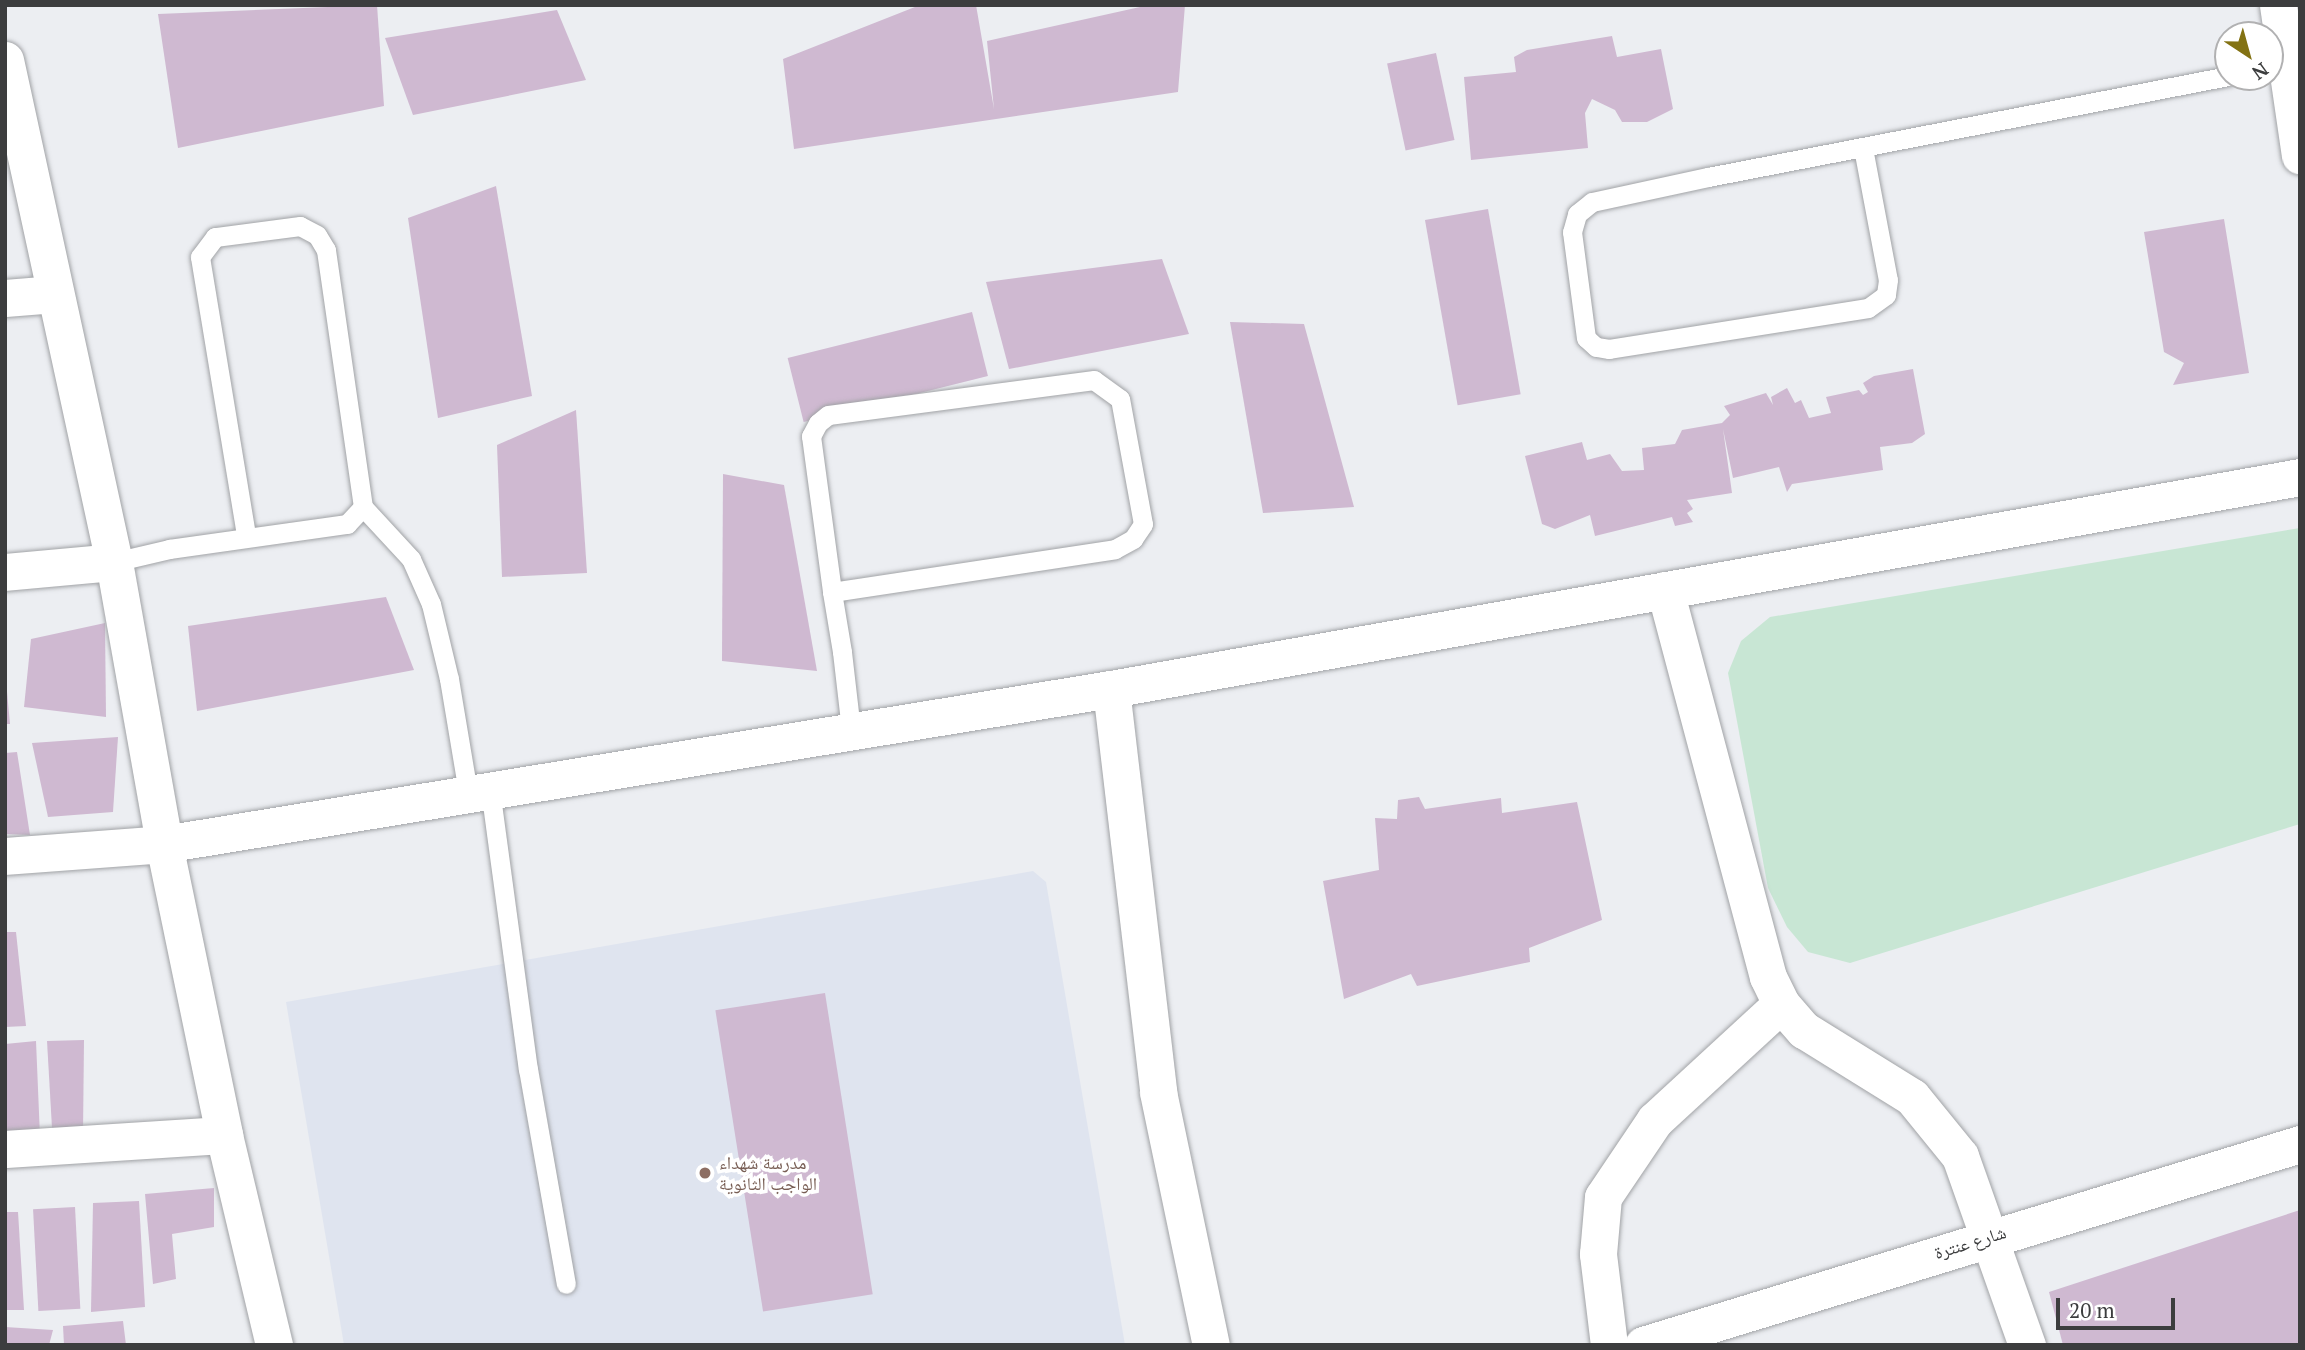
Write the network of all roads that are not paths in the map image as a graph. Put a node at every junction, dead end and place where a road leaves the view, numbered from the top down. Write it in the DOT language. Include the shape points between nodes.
graph roads {
  1 [pos="5,60"];
  2 [pos="2214,79"];
  3 [pos="2284,90"];
  4 [pos="1863,148"];
  5 [pos="2300,155"];
  6 [pos="55,294"];
  7 [pos="5,298"];
  8 [pos="2300,477"];
  9 [pos="363,507"];
  10 [pos="246,536"];
  11 [pos="114,562"];
  12 [pos="5,572"];
  13 [pos="1665,590"];
  14 [pos="832,592"];
  15 [pos="1111,689"];
  16 [pos="851,730"];
  17 [pos="479,790"];
  18 [pos="164,844"];
  19 [pos="5,856"];
  20 [pos="1781,1004"];
  21 [pos="224,1135"];
  22 [pos="2300,1144"];
  23 [pos="5,1149"];
  24 [pos="1991,1235"];
  25 [pos="566,1284"];
  26 [pos="274,1345"];
  27 [pos="1211,1345"];
  28 [pos="1609,1345"];
  29 [pos="1643,1345"];
  30 [pos="2027,1345"];
  1 -- 6 [label="street"];
  2 -- 4 [label="lane"];
  3 -- 5 [label="street"];
  4 -- 4 [label="lane" via="1592,202 1577,214 1572,232 1586,338 1596,347 1609,349 1868,308 1886,295 1888,280"];
  6 -- 7 [label="street"];
  6 -- 11 [label="street"];
  8 -- 13 [label="street"];
  9 -- 10 [label="lane" via="347,524"];
  9 -- 10 [label="lane" via="326,250 317,235 300,226 215,237 201,257"];
  9 -- 17 [label="lane" via="411,559 431,604"];
  10 -- 11 [label="lane"];
  11 -- 12 [label="street"];
  11 -- 18 [label="street"];
  13 -- 15 [label="street"];
  13 -- 20 [label="street" via="1768,977"];
  14 -- 14 [label="lane" via="811,436 828,415 1094,380 1120,399 1143,524 1133,539 1115,549"];
  14 -- 16 [label="lane"];
  15 -- 16 [label="street"];
  15 -- 27 [label="street" via="1158,1091"];
  16 -- 17 [label="street"];
  17 -- 18 [label="street"];
  17 -- 25 [label="lane"];
  18 -- 19 [label="street"];
  18 -- 21 [label="street"];
  20 -- 24 [label="street" via="1804,1030 1912,1097 1960,1156"];
  20 -- 28 [label="street" via="1655,1120 1603,1197 1598,1254"];
  21 -- 23 [label="street"];
  21 -- 26 [label="street"];
  22 -- 24 [label="street, شارع عنترة"];
  24 -- 29 [label="street, شارع عنترة"];
  24 -- 30 [label="street"];
}
